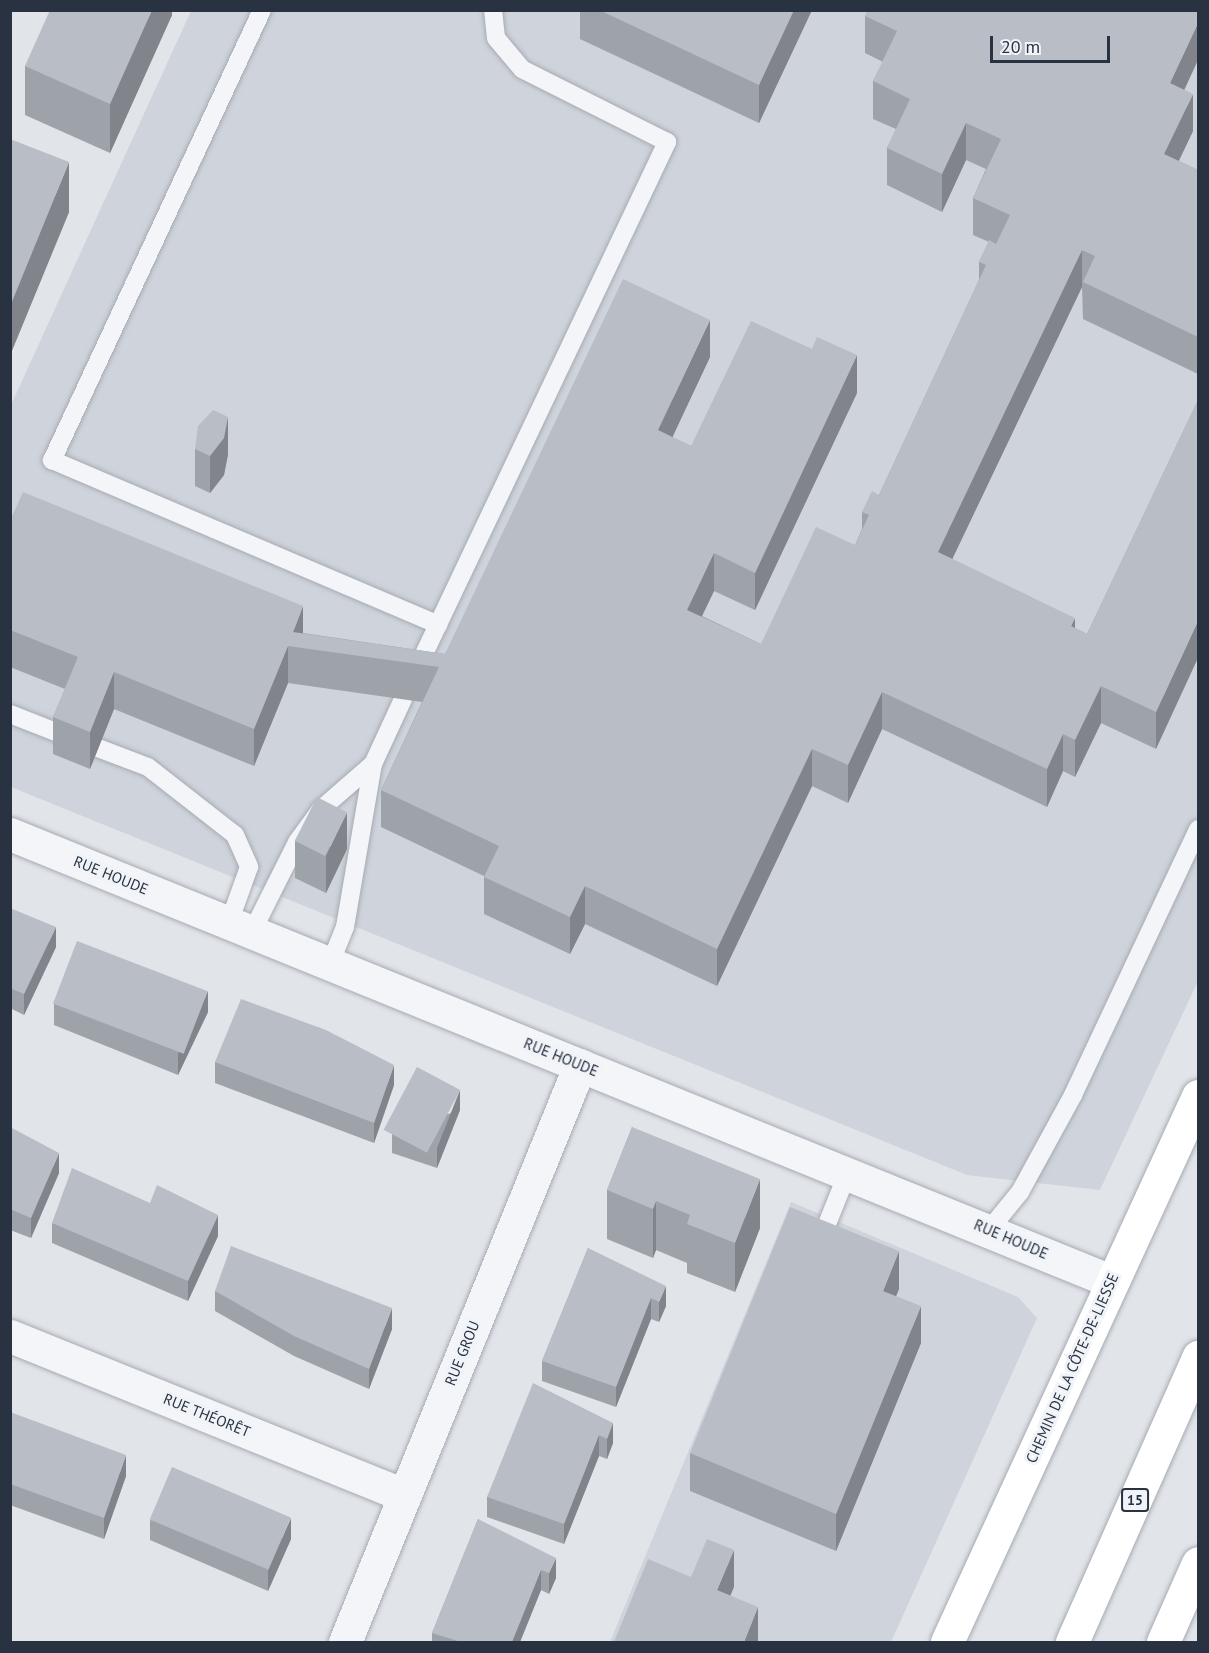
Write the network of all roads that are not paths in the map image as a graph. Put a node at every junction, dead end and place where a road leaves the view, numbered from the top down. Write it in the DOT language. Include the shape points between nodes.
graph roads {
  1 [pos="262,10"];
  2 [pos="493,10"];
  3 [pos="438,625"];
  4 [pos="10,714"];
  5 [pos="61,734"];
  6 [pos="98,748"];
  7 [pos="373,764"];
  8 [pos="1198,828"];
  9 [pos="10,834"];
  10 [pos="241,927"];
  11 [pos="330,964"];
  12 [pos="580,1065"];
  13 [pos="1198,1096"];
  14 [pos="848,1172"];
  15 [pos="988,1230"];
  16 [pos="815,1254"];
  17 [pos="1111,1281"];
  18 [pos="10,1336"];
  19 [pos="1198,1357"];
  20 [pos="404,1495"];
  21 [pos="1198,1563"];
  22 [pos="345,1642"];
  23 [pos="947,1642"];
  24 [pos="1072,1642"];
  25 [pos="1163,1642"];
  1 -- 3 [label="lane" via="52,460"];
  2 -- 3 [label="lane" via="496,38 522,69 668,142"];
  3 -- 7 [label="lane"];
  4 -- 5 [label="lane"];
  6 -- 10 [label="lane" via="148,767 236,835 249,867"];
  7 -- 10 [label="lane" via="320,810"];
  7 -- 11 [label="lane" via="345,927"];
  8 -- 15 [label="lane" via="1073,1095 1020,1192"];
  9 -- 10 [label="street, RUE HOUDE"];
  10 -- 11 [label="street, RUE HOUDE"];
  11 -- 12 [label="street, RUE HOUDE"];
  12 -- 14 [label="street, RUE HOUDE"];
  12 -- 20 [label="street, RUE GROU"];
  13 -- 17 [label="main road, CHEMIN DE LA CÔTE-DE-LIESSE"];
  14 -- 15 [label="street, RUE HOUDE"];
  14 -- 16 [label="lane"];
  15 -- 17 [label="street, RUE HOUDE"];
  17 -- 23 [label="main road, CHEMIN DE LA CÔTE-DE-LIESSE"];
  18 -- 20 [label="street, RUE THÉORÊT"];
  19 -- 24 [label="main road, 15"];
  20 -- 22 [label="street, RUE GROU"];
  21 -- 25 [label="main road"];
}
